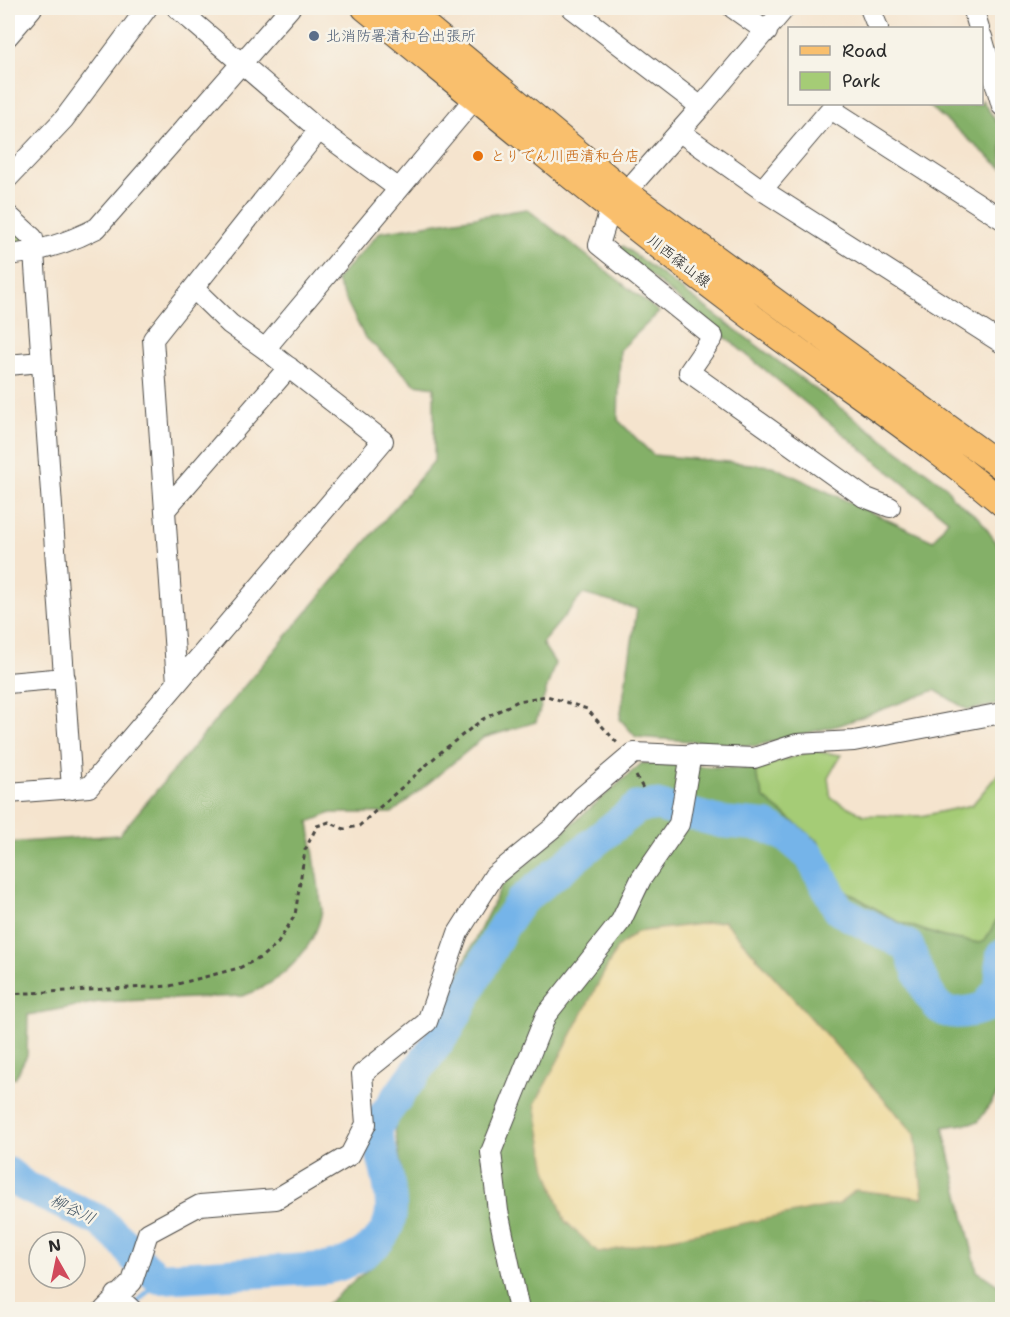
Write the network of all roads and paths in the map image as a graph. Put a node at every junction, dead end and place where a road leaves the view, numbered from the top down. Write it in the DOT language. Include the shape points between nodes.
graph roads {
  1 [pos="32,8"];
  2 [pos="147,8"];
  3 [pos="177,8"];
  4 [pos="290,8"];
  5 [pos="365,8"];
  6 [pos="404,8"];
  7 [pos="572,8"];
  8 [pos="733,8"];
  9 [pos="785,8"];
  10 [pos="870,8"];
  11 [pos="973,8"];
  12 [pos="878,27"];
  13 [pos="979,27"];
  14 [pos="767,32"];
  15 [pos="8,36"];
  16 [pos="983,42"];
  17 [pos="241,62"];
  18 [pos="999,80"];
  19 [pos="475,98"];
  20 [pos="833,106"];
  21 [pos="1002,106"];
  22 [pos="701,107"];
  23 [pos="319,130"];
  24 [pos="680,132"];
  25 [pos="8,178"];
  26 [pos="399,189"];
  27 [pos="762,190"];
  28 [pos="618,201"];
  29 [pos="8,215"];
  30 [pos="1002,219"];
  31 [pos="32,252"];
  32 [pos="8,255"];
  33 [pos="194,289"];
  34 [pos="1002,343"];
  35 [pos="266,349"];
  36 [pos="41,362"];
  37 [pos="8,365"];
  38 [pos="289,367"];
  39 [pos="1002,467"];
  40 [pos="1001,501"];
  41 [pos="890,507"];
  42 [pos="165,510"];
  43 [pos="65,678"];
  44 [pos="8,683"];
  45 [pos="177,683"];
  46 [pos="1002,712"];
  47 [pos="621,750"];
  48 [pos="690,760"];
  49 [pos="632,770"];
  50 [pos="72,789"];
  51 [pos="644,790"];
  52 [pos="8,793"];
  53 [pos="8,994"];
  54 [pos="119,1304"];
  55 [pos="519,1310"];
  1 -- 15 [label="street"];
  2 -- 25 [label="street" via="64,119"];
  3 -- 17 [label="street"];
  4 -- 17 [label="street"];
  5 -- 19 [label="main road, 川西篠山線"];
  6 -- 28 [label="main road, 川西篠山線"];
  7 -- 22 [label="street"];
  8 -- 14 [label="street"];
  9 -- 14 [label="street"];
  10 -- 12 [label="street"];
  11 -- 13 [label="street"];
  14 -- 22 [label="street"];
  16 -- 18 [label="street"];
  17 -- 23 [label="street"];
  17 -- 31 [label="street" via="97,228 70,242"];
  18 -- 21 [label="street"];
  19 -- 26 [label="street"];
  19 -- 28 [label="main road, 川西篠山線"];
  20 -- 27 [label="street"];
  20 -- 30 [label="street"];
  22 -- 24 [label="street"];
  23 -- 26 [label="street"];
  23 -- 33 [label="street"];
  24 -- 27 [label="street"];
  24 -- 28 [label="street"];
  26 -- 35 [label="street"];
  27 -- 34 [label="street"];
  28 -- 39 [label="main road, 川西篠山線"];
  28 -- 40 [label="main road, 川西篠山線" via="742,309"];
  28 -- 41 [label="street" via="599,245 712,337 689,372 864,497"];
  29 -- 31 [label="street" via="33,238"];
  31 -- 32 [label="street"];
  31 -- 36 [label="street"];
  33 -- 35 [label="street" via="230,324"];
  33 -- 42 [label="street" via="153,339"];
  35 -- 38 [label="street"];
  36 -- 37 [label="street"];
  36 -- 43 [label="street"];
  38 -- 42 [label="street"];
  38 -- 45 [label="street" via="384,441"];
  42 -- 45 [label="street"];
  43 -- 44 [label="street"];
  43 -- 50 [label="street"];
  45 -- 50 [label="street" via="89,787"];
  46 -- 48 [label="street" via="854,741 797,744 754,758"];
  47 -- 53 [label="path" via="587,709 547,696 518,701 483,719 442,751 358,826 344,828 329,822 317,826 305,850 295,915 278,943 260,958 239,968 170,986"];
  48 -- 54 [label="street" via="634,753 494,876 458,933 427,1022 362,1074 366,1124 350,1155 276,1199 200,1205 148,1233 132,1282"];
  48 -- 55 [label="street" via="679,824 641,879 621,921 546,1015 491,1152 498,1211"];
  49 -- 51 [label="path"];
  50 -- 52 [label="street"];
}
